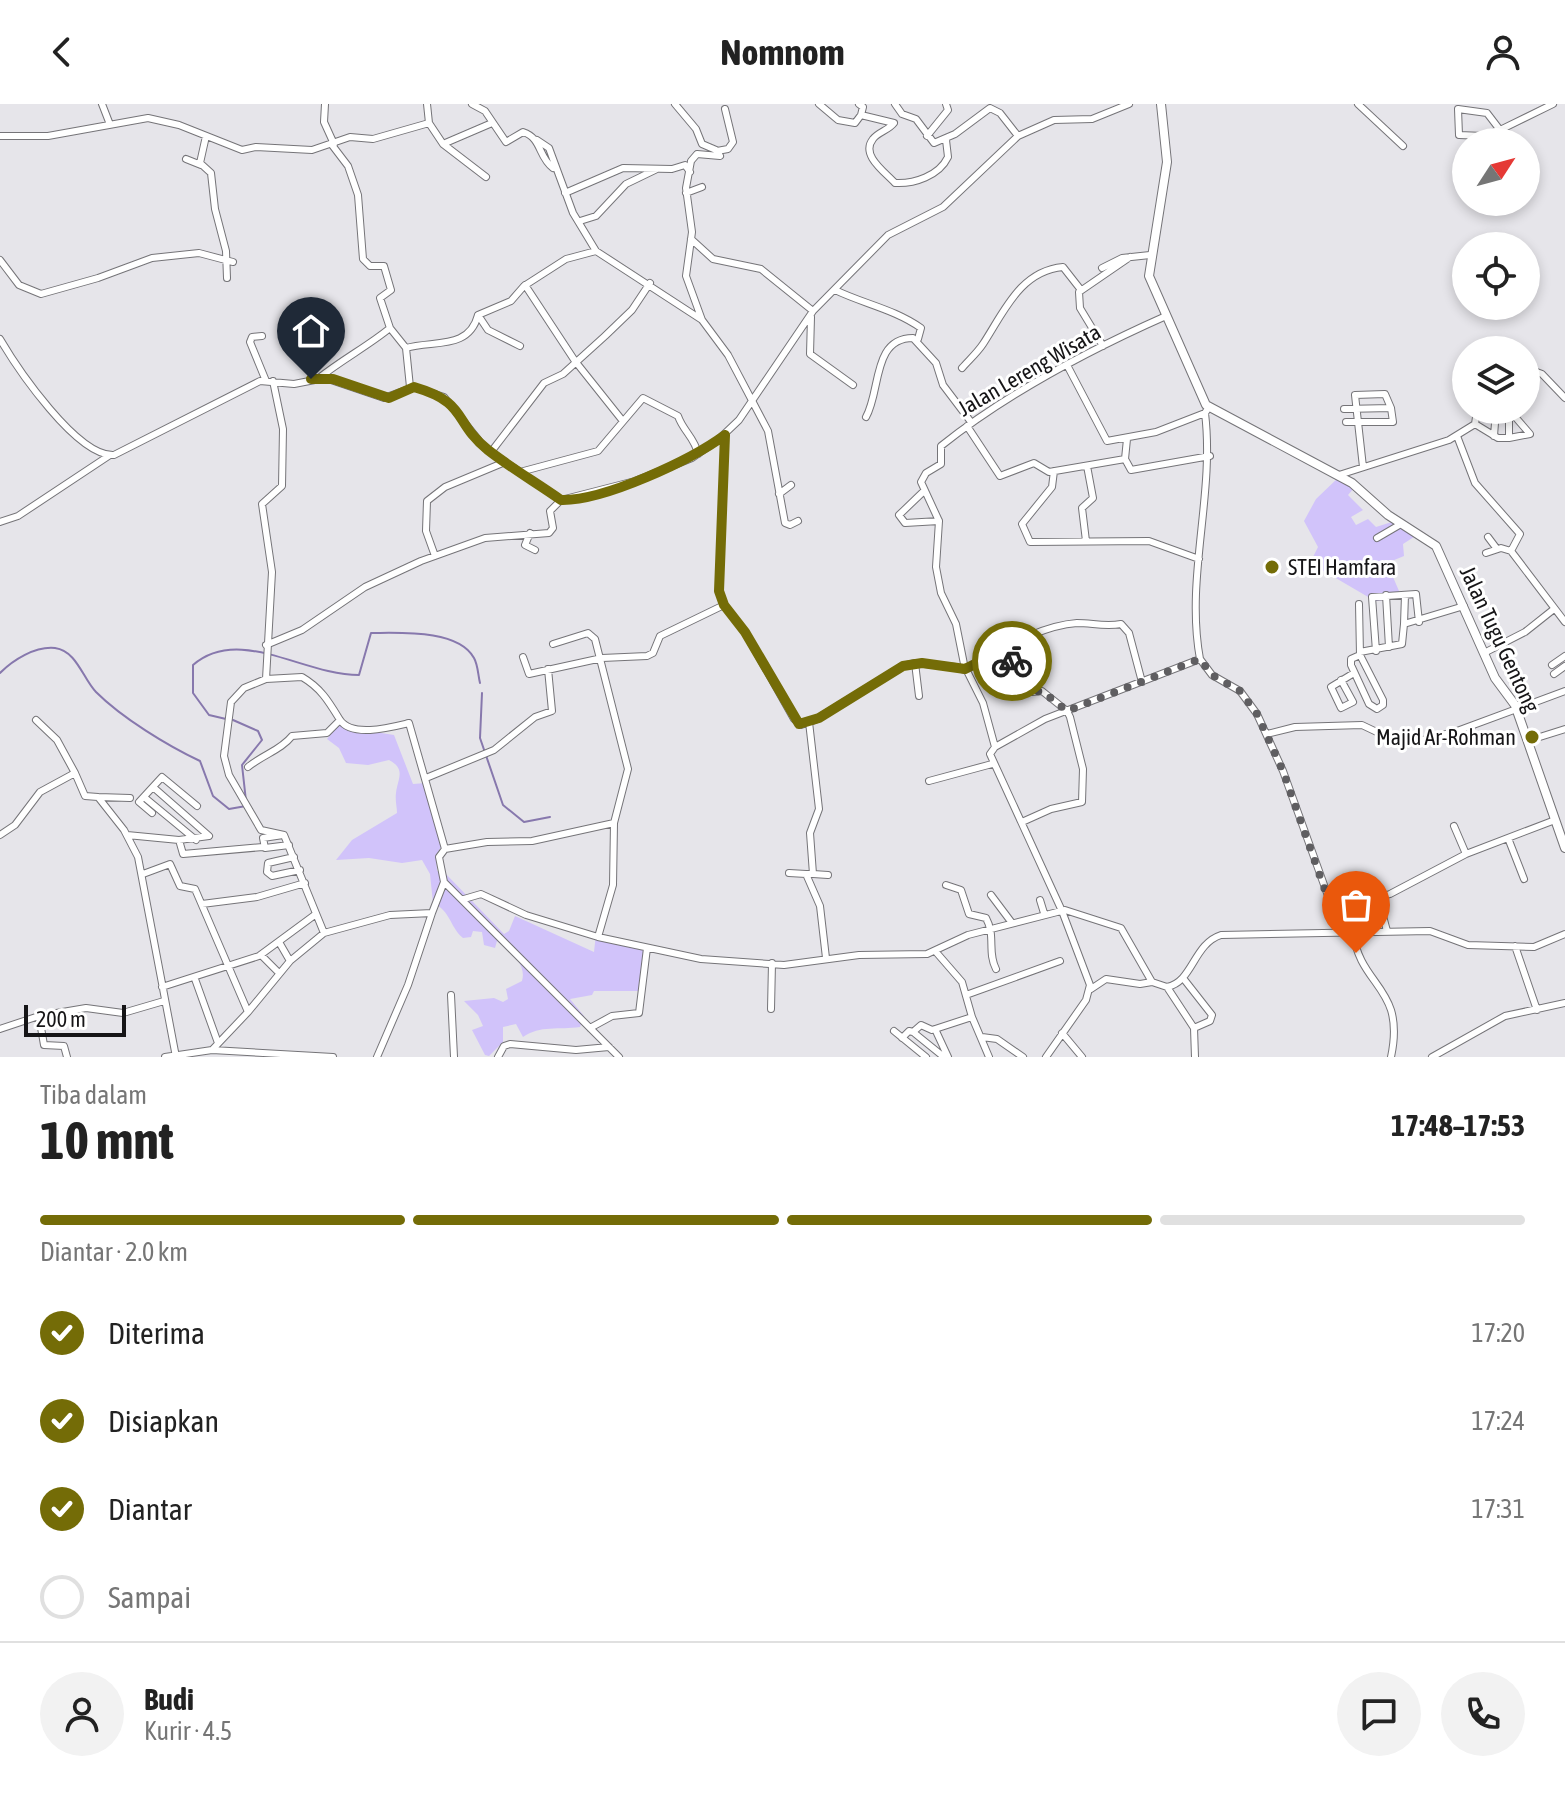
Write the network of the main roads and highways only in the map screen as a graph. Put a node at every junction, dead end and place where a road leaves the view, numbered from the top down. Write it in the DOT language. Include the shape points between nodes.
graph roads {
  1 [pos="1161,104"];
  2 [pos="1565,848"];
  1 -- 2 [label="main road, Jalan Tugu Gentong" via="1167,162 1149,276 1207,410 1339,475 1436,546 1495,678 1517,710"];
}
